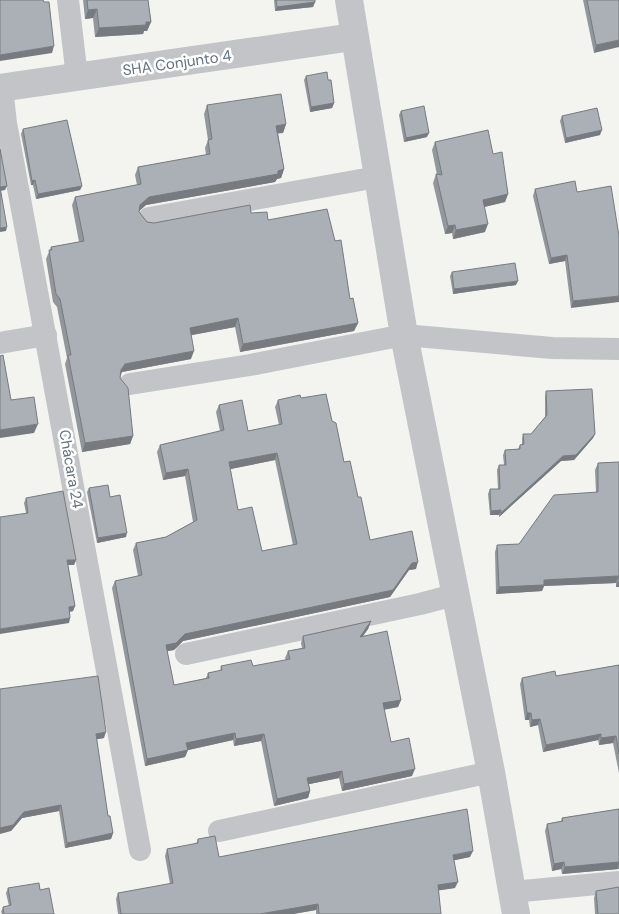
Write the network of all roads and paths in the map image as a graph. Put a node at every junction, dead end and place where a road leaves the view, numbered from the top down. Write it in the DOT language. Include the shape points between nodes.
graph roads {
  1 [pos="68,0"];
  2 [pos="349,0"];
  3 [pos="353,37"];
  4 [pos="77,77"];
  5 [pos="1,88"];
  6 [pos="377,177"];
  7 [pos="149,218"];
  8 [pos="46,335"];
  9 [pos="404,335"];
  10 [pos="0,344"];
  11 [pos="619,348"];
  12 [pos="130,384"];
  13 [pos="454,595"];
  14 [pos="186,654"];
  15 [pos="491,772"];
  16 [pos="219,831"];
  17 [pos="140,850"];
  18 [pos="619,882"];
  19 [pos="514,903"];
  1 -- 4 [label="street"];
  2 -- 3 [label="street"];
  3 -- 4 [label="street, SHA Conjunto 4"];
  3 -- 6 [label="street"];
  4 -- 5 [label="street, SHA Conjunto 4"];
  5 -- 8 [label="street, Chácara 24"];
  6 -- 7 [label="street"];
  6 -- 9 [label="street"];
  8 -- 10 [label="street"];
  8 -- 17 [label="street, Chácara 24"];
  9 -- 11 [label="street" via="552,348"];
  9 -- 12 [label="street"];
  9 -- 13 [label="street"];
  13 -- 14 [label="street"];
  13 -- 15 [label="street"];
  15 -- 16 [label="street"];
  15 -- 19 [label="street"];
  18 -- 19 [label="street"];
}
